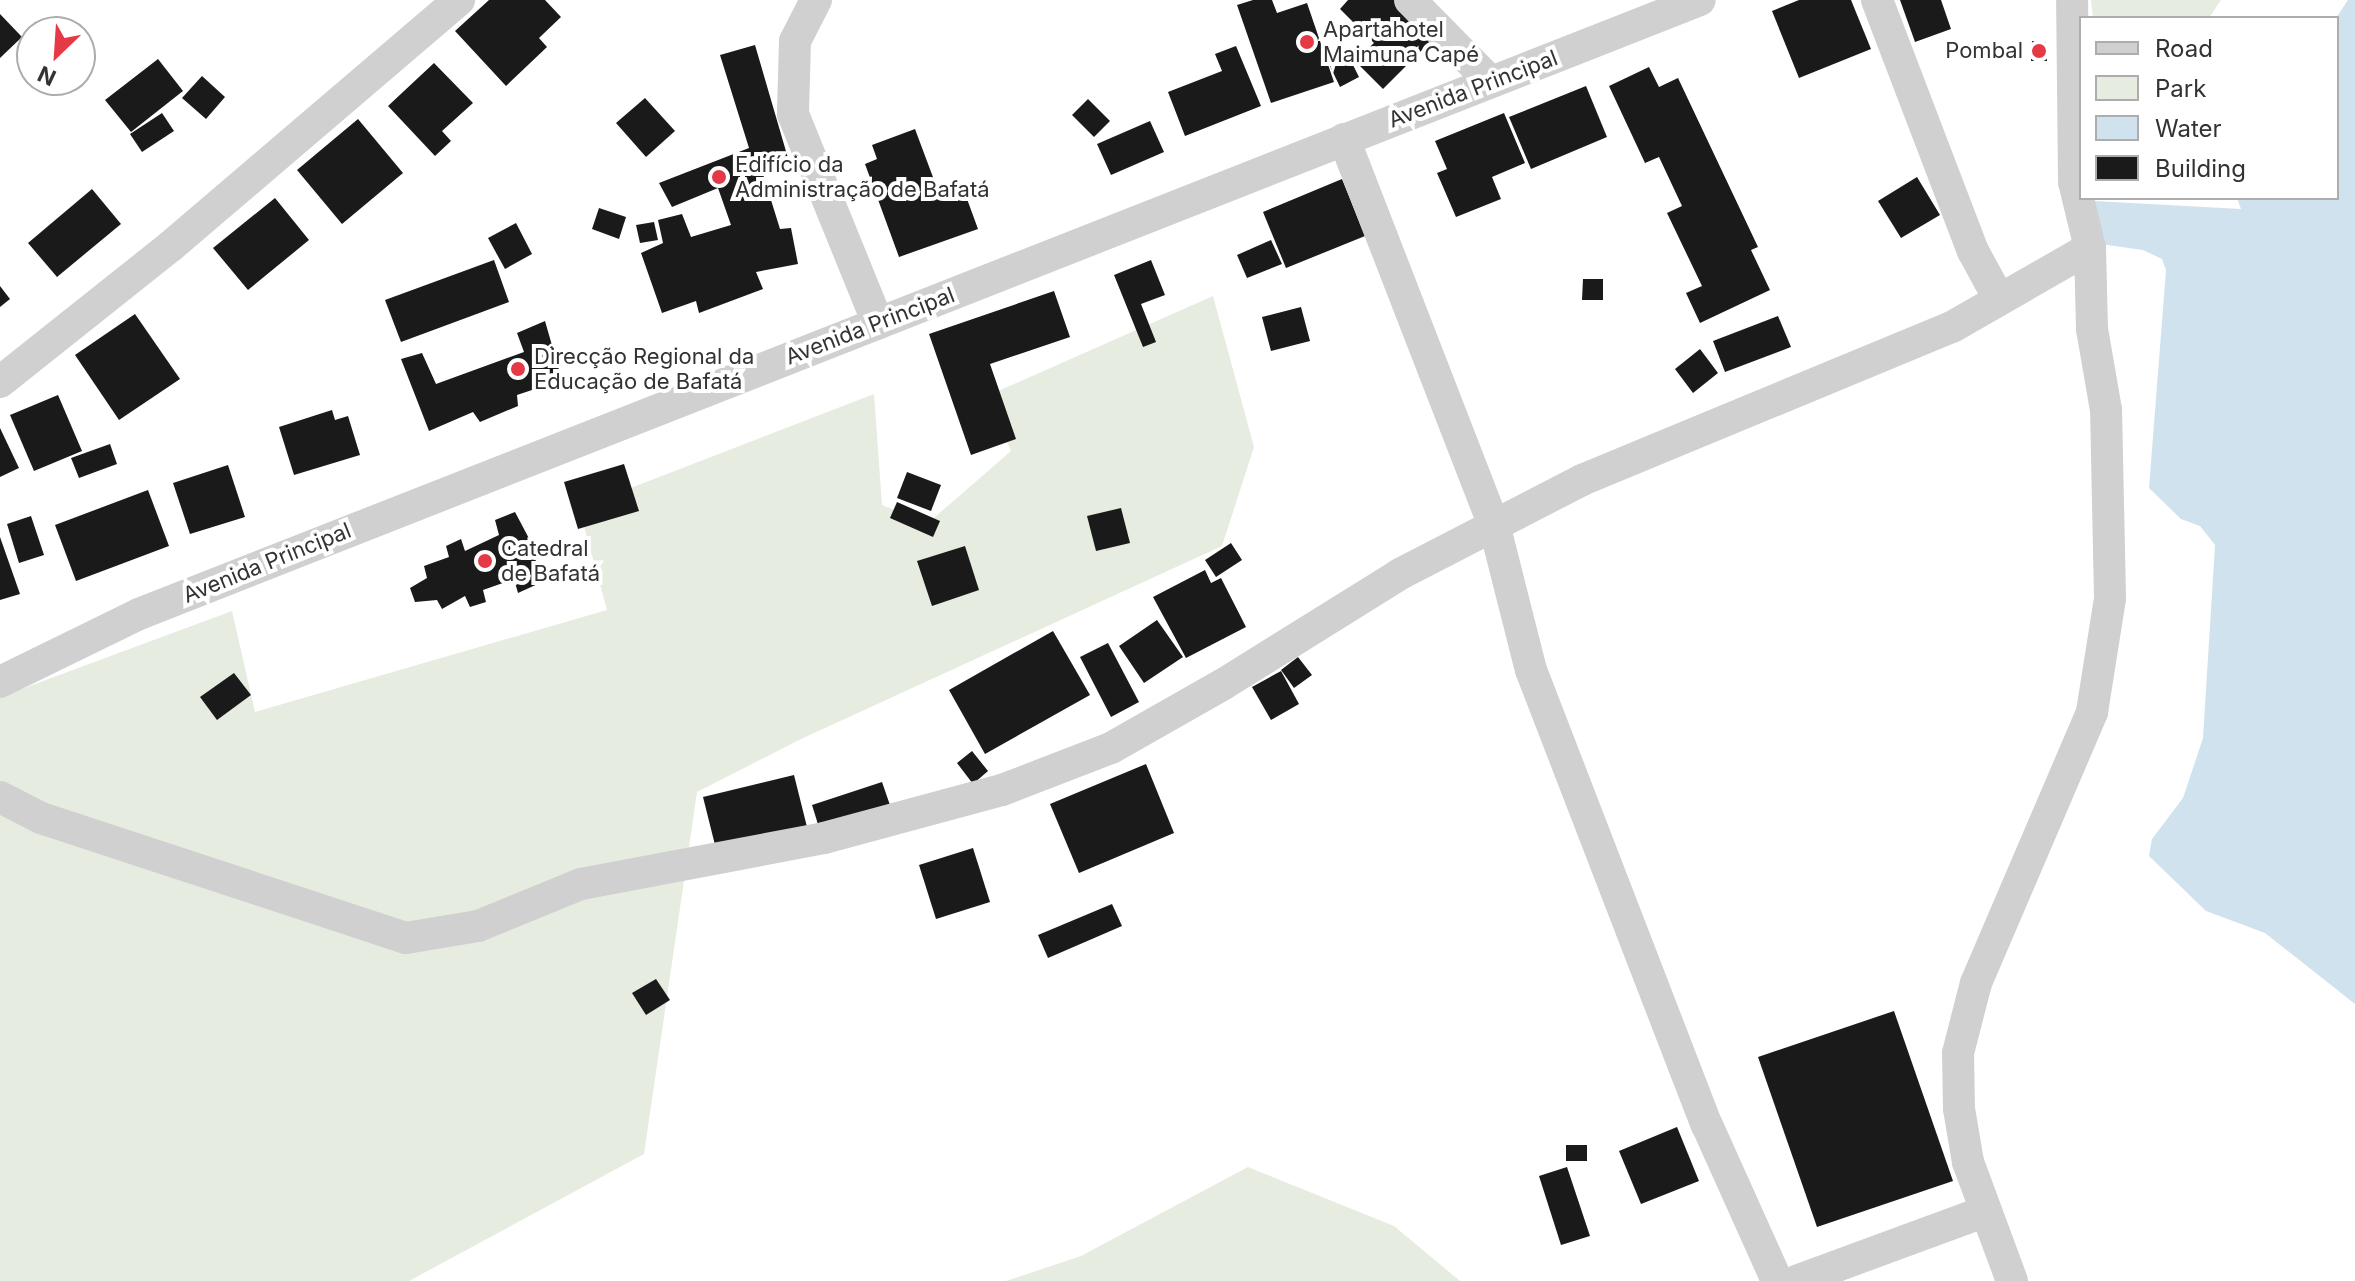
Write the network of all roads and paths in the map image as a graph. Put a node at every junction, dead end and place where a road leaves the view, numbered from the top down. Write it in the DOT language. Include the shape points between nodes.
graph roads {
  1 [pos="459,0"];
  2 [pos="816,0"];
  3 [pos="1410,0"];
  4 [pos="1700,0"];
  5 [pos="1877,0"];
  6 [pos="2072,0"];
  7 [pos="1490,81"];
  8 [pos="1344,139"];
  9 [pos="2090,248"];
  10 [pos="1999,299"];
  11 [pos="878,323"];
  12 [pos="0,382"];
  13 [pos="1495,528"];
  14 [pos="0,682"];
  15 [pos="0,797"];
  16 [pos="1986,1211"];
  17 [pos="1777,1281"];
  18 [pos="1796,1281"];
  19 [pos="2012,1281"];
  1 -- 12 [label="street" via="171,246"];
  2 -- 11 [label="street" via="795,41 793,114"];
  3 -- 7 [label="street"];
  4 -- 7 [label="street, Avenida Principal"];
  5 -- 10 [label="street" via="1973,251"];
  6 -- 9 [label="street" via="2074,182"];
  7 -- 8 [label="street, Avenida Principal"];
  8 -- 11 [label="street, Avenida Principal"];
  8 -- 13 [label="street"];
  9 -- 10 [label="street"];
  9 -- 16 [label="street" via="2092,329 2111,467 2110,598 2092,712 1976,983 1958,1053 1966,1149"];
  10 -- 13 [label="street" via="1952,327 1582,480"];
  11 -- 14 [label="street, Avenida Principal" via="139,614"];
  13 -- 15 [label="street" via="1400,574 1111,748 1030,779 824,838 581,884 442,936 406,938 365,928 41,818"];
  13 -- 17 [label="street" via="1531,670 1707,1125"];
  16 -- 18 [label="street"];
  16 -- 19 [label="street"];
}
